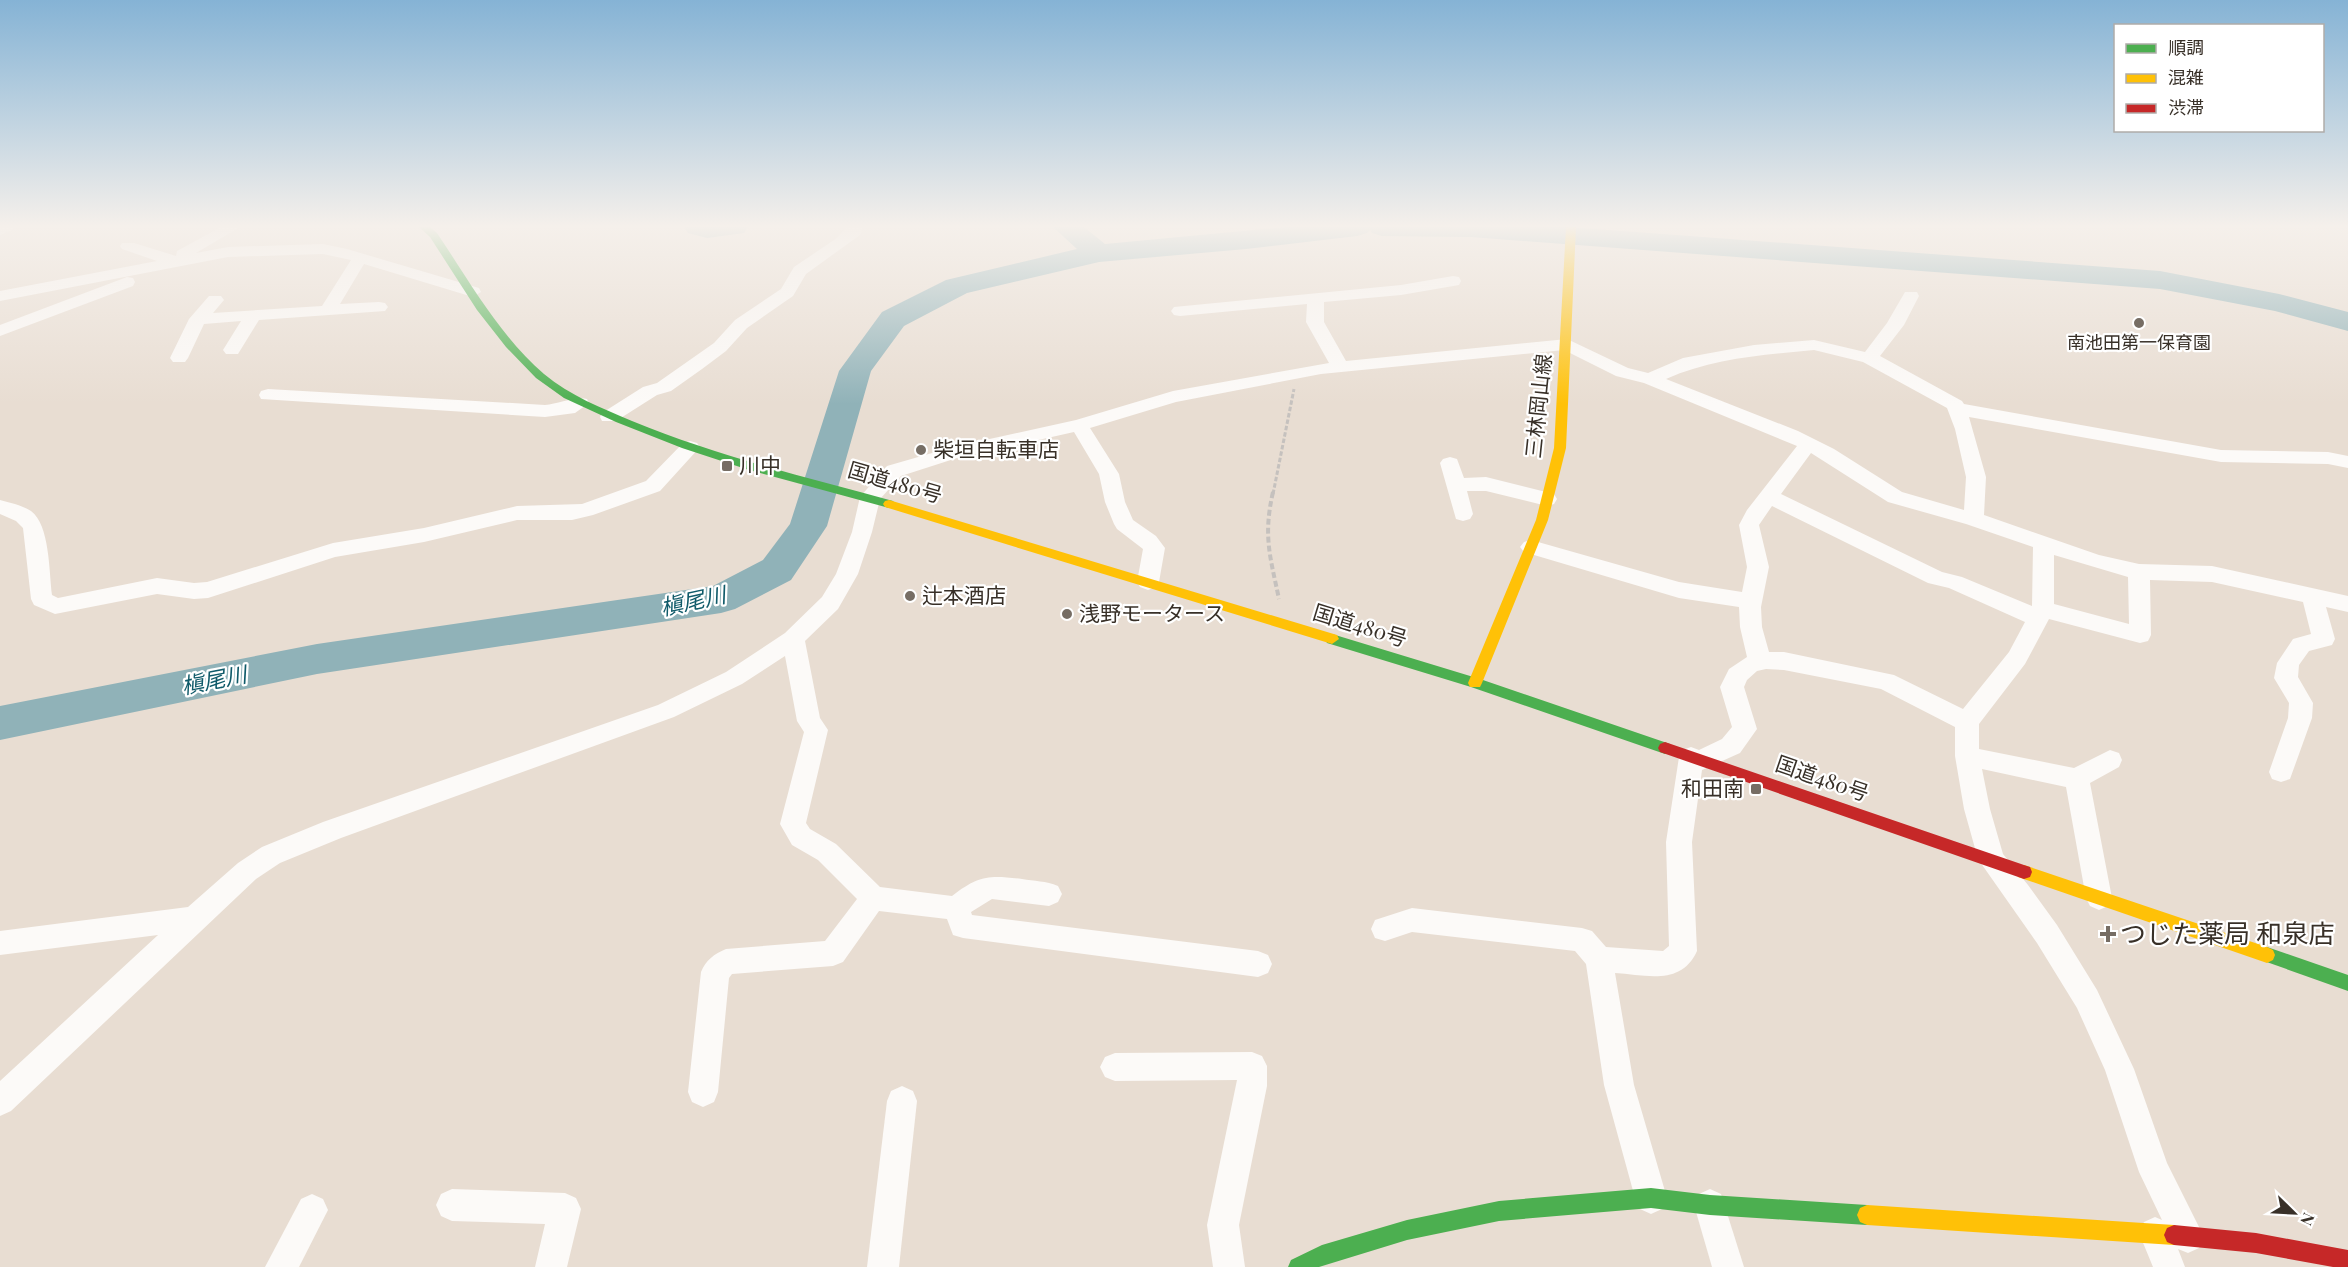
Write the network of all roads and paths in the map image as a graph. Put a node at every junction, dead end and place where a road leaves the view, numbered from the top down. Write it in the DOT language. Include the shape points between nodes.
graph roads {
  1 [pos="49,286"];
  2 [pos="119,286"];
  3 [pos="343,286"];
  4 [pos="453,286"];
  5 [pos="469,286"];
  6 [pos="791,286"];
  7 [pos="1387,286"];
  8 [pos="1568,286"];
  9 [pos="473,292"];
  10 [pos="0,296"];
  11 [pos="1911,296"];
  12 [pos="1316,298"];
  13 [pos="215,300"];
  14 [pos="379,307"];
  15 [pos="328,310"];
  16 [pos="1180,311"];
  17 [pos="254,315"];
  18 [pos="198,319"];
  19 [pos="0,331"];
  20 [pos="1567,344"];
  21 [pos="232,350"];
  22 [pos="179,358"];
  23 [pos="1869,358"];
  24 [pos="1340,367"];
  25 [pos="1297,373"];
  26 [pos="1650,379"];
  27 [pos="268,394"];
  28 [pos="580,403"];
  29 [pos="1957,410"];
  30 [pos="609,417"];
  31 [pos="1079,425"];
  32 [pos="1808,444"];
  33 [pos="690,447"];
  34 [pos="2348,462"];
  35 [pos="1450,463"];
  36 [pos="1455,484"];
  37 [pos="1768,496"];
  38 [pos="870,497"];
  39 [pos="1547,499"];
  40 [pos="0,507"];
  41 [pos="1463,514"];
  42 [pos="1973,519"];
  43 [pos="2044,543"];
  44 [pos="1531,547"];
  45 [pos="2139,572"];
  46 [pos="1148,582"];
  47 [pos="2312,596"];
  48 [pos="1751,601"];
  49 [pos="2348,604"];
  50 [pos="2041,613"];
  51 [pos="1285,625"];
  52 [pos="794,639"];
  53 [pos="1760,662"];
  54 [pos="1474,683"];
  55 [pos="1967,722"];
  56 [pos="1967,756"];
  57 [pos="1696,759"];
  58 [pos="2110,760"];
  59 [pos="2281,772"];
  60 [pos="2077,779"];
  61 [pos="1991,859"];
  62 [pos="1049,894"];
  63 [pos="873,898"];
  64 [pos="2099,898"];
  65 [pos="956,908"];
  66 [pos="195,918"];
  67 [pos="1385,929"];
  68 [pos="0,943"];
  69 [pos="1599,959"];
  70 [pos="1258,964"];
  71 [pos="2348,983"];
  72 [pos="1114,1067"];
  73 [pos="703,1092"];
  74 [pos="0,1101"];
  75 [pos="902,1101"];
  76 [pos="1651,1198"];
  77 [pos="452,1205"];
  78 [pos="1710,1205"];
  79 [pos="312,1210"];
  80 [pos="2155,1233"];
  81 [pos="2188,1236"];
  82 [pos="2344,1262"];
  83 [pos="1307,1265"];
  84 [pos="280,1267"];
  85 [pos="551,1267"];
  86 [pos="883,1267"];
  87 [pos="1229,1267"];
  88 [pos="1728,1267"];
  89 [pos="2169,1267"];
  1 -- 10 [label="street"];
  2 -- 19 [label="street"];
  3 -- 15 [label="street"];
  4 -- 9 [label="street"];
  5 -- 9 [label="main road, 国道480号"];
  6 -- 30 [label="street" via="696,365"];
  7 -- 12 [label="street"];
  8 -- 20 [label="main road, 三林岡山線"];
  9 -- 28 [label="main road, 国道480号" via="520,357 541,377"];
  11 -- 23 [label="street" via="1895,325"];
  12 -- 16 [label="street" via="1225,315"];
  12 -- 24 [label="street" via="1315,322"];
  13 -- 18 [label="street"];
  14 -- 15 [label="street"];
  15 -- 17 [label="street"];
  17 -- 18 [label="street"];
  17 -- 21 [label="street"];
  18 -- 22 [label="street"];
  20 -- 24 [label="street"];
  20 -- 26 [label="street" via="1622,372"];
  20 -- 39 [label="main road, 三林岡山線" via="1560,448"];
  23 -- 26 [label="street" via="1814,345 1763,349 1689,363"];
  23 -- 29 [label="street" via="1955,405"];
  24 -- 25 [label="street"];
  25 -- 31 [label="street" via="1173,397"];
  25 -- 51 [label="path" via="1268,516 1267,543"];
  26 -- 32 [label="street"];
  27 -- 28 [label="street" via="544,411 568,409"];
  28 -- 30 [label="main road, 国道480号"];
  29 -- 34 [label="street" via="2221,456 2328,458"];
  29 -- 42 [label="street" via="1976,477"];
  30 -- 33 [label="main road, 国道480号"];
  31 -- 38 [label="street" via="953,453 894,471"];
  31 -- 46 [label="street" via="1108,474 1124,524 1154,548"];
  32 -- 37 [label="street"];
  32 -- 42 [label="street" via="1895,497"];
  33 -- 38 [label="main road, 国道480号"];
  33 -- 40 [label="street" via="653,486 586,510 517,513 424,535 333,550 208,590 157,586 55,606 42,599 29,518"];
  35 -- 36 [label="street"];
  36 -- 39 [label="street" via="1486,484"];
  36 -- 41 [label="street"];
  37 -- 48 [label="street" via="1749,525 1758,567"];
  37 -- 50 [label="street" via="1936,578"];
  38 -- 46 [label="main road, 国道480号"];
  38 -- 52 [label="street" via="847,574 830,603"];
  39 -- 44 [label="main road, 三林岡山線"];
  42 -- 43 [label="street"];
  43 -- 45 [label="street"];
  43 -- 50 [label="street"];
  44 -- 48 [label="street" via="1679,590"];
  44 -- 54 [label="main road, 三林岡山線"];
  45 -- 47 [label="street" via="2212,574"];
  45 -- 50 [label="street" via="2140,635"];
  46 -- 51 [label="main road, 国道480号"];
  47 -- 49 [label="street"];
  47 -- 59 [label="street" via="2324,639 2301,645 2288,663 2286,678 2301,703 2300,718"];
  48 -- 53 [label="street" via="1751,627"];
  50 -- 55 [label="street" via="2017,658"];
  51 -- 54 [label="main road, 国道480号"];
  52 -- 63 [label="street" via="809,721 816,730 793,824 801,837 827,852"];
  52 -- 66 [label="street" via="734,678 666,711 272,855 247,871"];
  53 -- 55 [label="street" via="1784,661 1886,681"];
  53 -- 57 [label="street" via="1737,675 1732,687 1745,729 1731,746"];
  54 -- 57 [label="main road, 国道480号"];
  55 -- 56 [label="street"];
  56 -- 60 [label="street"];
  56 -- 61 [label="street"];
  57 -- 61 [label="main road, 国道480号"];
  57 -- 69 [label="street" via="1679,842 1683,951 1668,964"];
  58 -- 60 [label="street"];
  60 -- 64 [label="street"];
  61 -- 64 [label="main road, 国道480号"];
  61 -- 81 [label="street" via="2036,918 2087,999 2120,1069 2155,1172"];
  62 -- 65 [label="street" via="992,887 977,892"];
  63 -- 65 [label="street"];
  63 -- 73 [label="street" via="833,953 726,962 715,972"];
  64 -- 71 [label="main road, 国道480号"];
  65 -- 70 [label="street" via="963,926"];
  66 -- 68 [label="street"];
  66 -- 74 [label="street"];
  67 -- 69 [label="street" via="1412,920 1582,940"];
  69 -- 76 [label="street" via="1619,1085"];
  72 -- 87 [label="street" via="1252,1066 1252,1086 1223,1225"];
  75 -- 86 [label="street"];
  76 -- 78 [label="main road"];
  76 -- 83 [label="main road" via="1499,1211 1407,1230"];
  77 -- 85 [label="street" via="565,1209"];
  78 -- 80 [label="main road"];
  78 -- 88 [label="street"];
  79 -- 84 [label="street"];
  80 -- 81 [label="main road"];
  80 -- 89 [label="street"];
  81 -- 82 [label="main road" via="2256,1243"];
}
